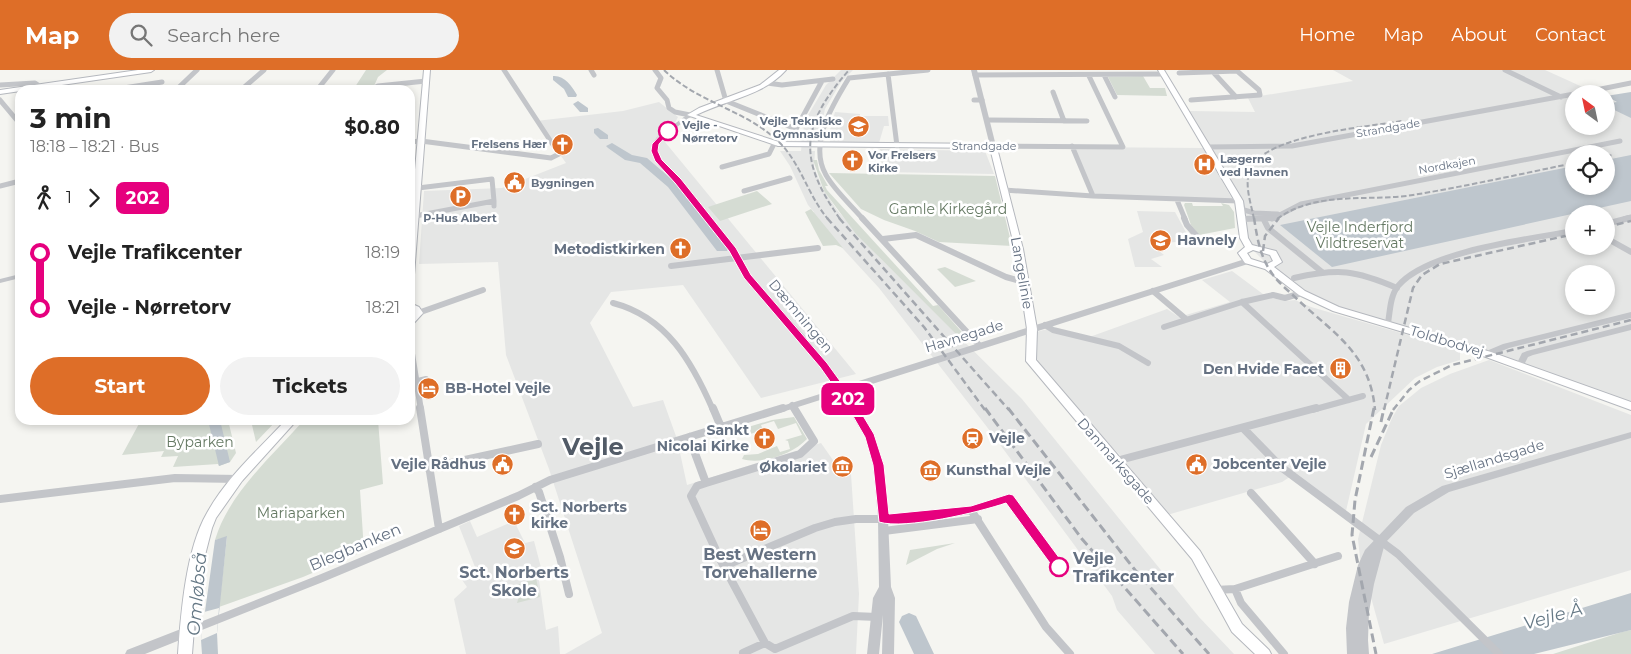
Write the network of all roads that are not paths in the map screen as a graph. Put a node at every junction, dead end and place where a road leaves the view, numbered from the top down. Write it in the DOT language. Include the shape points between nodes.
graph roads {
  1 [pos="151,70"];
  2 [pos="197,70"];
  3 [pos="264,70"];
  4 [pos="333,70"];
  5 [pos="427,70"];
  6 [pos="504,70"];
  7 [pos="654,70"];
  8 [pos="717,70"];
  9 [pos="783,70"];
  10 [pos="928,70"];
  11 [pos="1504,70"];
  12 [pos="1237,71"];
  13 [pos="975,72"];
  14 [pos="1162,72"];
  15 [pos="1213,72"];
  16 [pos="1179,73"];
  17 [pos="888,74"];
  18 [pos="1104,75"];
  19 [pos="1089,76"];
  20 [pos="833,79"];
  21 [pos="426,80"];
  22 [pos="822,81"];
  23 [pos="162,82"];
  24 [pos="767,83"];
  25 [pos="1631,83"];
  26 [pos="0,85"];
  27 [pos="38,85"];
  28 [pos="143,85"];
  29 [pos="181,85"];
  30 [pos="247,85"];
  31 [pos="321,85"];
  32 [pos="386,85"];
  33 [pos="1615,86"];
  34 [pos="15,89"];
  35 [pos="0,92"];
  36 [pos="1053,92"];
  37 [pos="1115,97"];
  38 [pos="1236,97"];
  39 [pos="1564,97"];
  40 [pos="0,100"];
  41 [pos="974,100"];
  42 [pos="982,100"];
  43 [pos="1191,100"];
  44 [pos="726,101"];
  45 [pos="690,115"];
  46 [pos="15,118"];
  47 [pos="987,120"];
  48 [pos="1064,121"];
  49 [pos="1087,121"];
  50 [pos="421,141"];
  51 [pos="1620,141"];
  52 [pos="415,142"];
  53 [pos="774,144"];
  54 [pos="822,145"];
  55 [pos="897,146"];
  56 [pos="993,146"];
  57 [pos="1072,146"];
  58 [pos="1208,147"];
  59 [pos="722,167"];
  60 [pos="790,178"];
  61 [pos="15,182"];
  62 [pos="0,186"];
  63 [pos="418,188"];
  64 [pos="1004,190"];
  65 [pos="744,191"];
  66 [pos="1093,196"];
  67 [pos="1177,200"];
  68 [pos="415,202"];
  69 [pos="1240,205"];
  70 [pos="1279,214"];
  71 [pos="415,216"];
  72 [pos="1631,218"];
  73 [pos="1243,219"];
  74 [pos="1264,220"];
  75 [pos="1615,222"];
  76 [pos="1565,233"];
  77 [pos="882,239"];
  78 [pos="1200,241"];
  79 [pos="1615,243"];
  80 [pos="818,248"];
  81 [pos="1250,248"];
  82 [pos="1631,252"];
  83 [pos="737,256"];
  84 [pos="1248,262"];
  85 [pos="671,266"];
  86 [pos="1268,267"];
  87 [pos="1322,272"];
  88 [pos="15,277"];
  89 [pos="1294,278"];
  90 [pos="0,281"];
  91 [pos="15,282"];
  92 [pos="1024,282"];
  93 [pos="0,286"];
  94 [pos="1397,288"];
  95 [pos="483,290"];
  96 [pos="1153,291"];
  97 [pos="1302,293"];
  98 [pos="1242,302"];
  99 [pos="612,303"];
  100 [pos="415,308"];
  101 [pos="418,313"];
  102 [pos="1631,315"];
  103 [pos="415,316"];
  104 [pos="1186,320"];
  105 [pos="1388,324"];
  106 [pos="1045,325"];
  107 [pos="1164,327"];
  108 [pos="1631,328"];
  109 [pos="1032,329"];
  110 [pos="980,345"];
  111 [pos="1487,354"];
  112 [pos="1148,363"];
  113 [pos="1520,365"];
  114 [pos="426,379"];
  115 [pos="415,382"];
  116 [pos="842,390"];
  117 [pos="415,393"];
  118 [pos="1363,396"];
  119 [pos="1349,400"];
  120 [pos="792,405"];
  121 [pos="1631,406"];
  122 [pos="288,425"];
  123 [pos="721,427"];
  124 [pos="1243,428"];
  125 [pos="1631,434"];
  126 [pos="689,437"];
  127 [pos="538,444"];
  128 [pos="1116,461"];
  129 [pos="428,468"];
  130 [pos="239,479"];
  131 [pos="706,483"];
  132 [pos="535,486"];
  133 [pos="1251,493"];
  134 [pos="0,499"];
  135 [pos="883,519"];
  136 [pos="978,519"];
  137 [pos="438,529"];
  138 [pos="884,532"];
  139 [pos="1381,541"];
  140 [pos="1338,556"];
  141 [pos="1315,564"];
  142 [pos="724,566"];
  143 [pos="885,587"];
  144 [pos="1236,589"];
  145 [pos="1215,590"];
  146 [pos="569,594"];
  147 [pos="877,617"];
  148 [pos="186,632"];
  149 [pos="765,643"];
  150 [pos="743,653"];
  151 [pos="1359,653"];
  152 [pos="131,654"];
  153 [pos="185,654"];
  154 [pos="873,654"];
  155 [pos="888,654"];
  156 [pos="1070,654"];
  157 [pos="1254,654"];
  158 [pos="1264,654"];
  159 [pos="1284,654"];
  160 [pos="1499,654"];
  1 -- 27 [label="main road"];
  2 -- 29 [label="street"];
  3 -- 30 [label="street"];
  4 -- 31 [label="street"];
  5 -- 21 [label="main road"];
  6 -- 50 [label="street" via="558,154 551,158"];
  7 -- 45 [label="street" via="661,80 657,88 669,108"];
  8 -- 44 [label="street"];
  9 -- 24 [label="main road"];
  10 -- 17 [label="street"];
  11 -- 39 [label="street"];
  12 -- 15 [label="street"];
  12 -- 38 [label="street" via="1259,90 1260,95"];
  13 -- 19 [label="street"];
  13 -- 42 [label="street, Langelinie"];
  14 -- 18 [label="street"];
  14 -- 58 [label="main road"];
  15 -- 16 [label="street"];
  15 -- 38 [label="street"];
  17 -- 54 [label="street" via="849,78 829,112"];
  17 -- 55 [label="street"];
  18 -- 19 [label="street"];
  18 -- 37 [label="street"];
  19 -- 57 [label="street, Strandgade" via="1123,147"];
  20 -- 22 [label="street"];
  21 -- 32 [label="street"];
  21 -- 50 [label="main road"];
  22 -- 24 [label="street" via="782,85"];
  22 -- 44 [label="street" via="796,129"];
  23 -- 28 [label="street"];
  24 -- 44 [label="main road"];
  25 -- 33 [label="street, Strandgade"];
  26 -- 27 [label="street"];
  34 -- 35 [label="main road"];
  36 -- 48 [label="street"];
  38 -- 43 [label="street"];
  39 -- 58 [label="street, Strandgade" via="1292,146"];
  40 -- 46 [label="street"];
  41 -- 42 [label="street"];
  42 -- 47 [label="street, Langelinie"];
  44 -- 45 [label="main road"];
  45 -- 53 [label="main road"];
  45 -- 83 [label="street, Dæmningen" via="659,138 655,144 656,155"];
  47 -- 48 [label="street"];
  47 -- 56 [label="street, Langelinie"];
  48 -- 49 [label="street"];
  50 -- 52 [label="street"];
  50 -- 63 [label="main road"];
  51 -- 70 [label="street, Nordkajen" via="1314,201"];
  53 -- 54 [label="main road, Strandgade"];
  53 -- 59 [label="street" via="769,154"];
  54 -- 55 [label="main road, Strandgade"];
  54 -- 77 [label="street" via="822,166 828,179"];
  55 -- 56 [label="main road, Strandgade"];
  56 -- 57 [label="street, Strandgade"];
  56 -- 64 [label="main road, Langelinie"];
  57 -- 66 [label="street"];
  58 -- 69 [label="main road"];
  60 -- 65 [label="street"];
  61 -- 62 [label="street"];
  63 -- 68 [label="main road"];
  63 -- 71 [label="street" via="492,179 494,204"];
  64 -- 66 [label="street, Nordkajen"];
  64 -- 92 [label="main road, Langelinie"];
  66 -- 67 [label="street, Nordkajen"];
  67 -- 69 [label="street, Nordkajen"];
  67 -- 78 [label="street" via="1187,225"];
  69 -- 70 [label="street, Nordkajen" via="1254,213"];
  69 -- 73 [label="main road"];
  70 -- 74 [label="street, Nordkajen"];
  72 -- 75 [label="street"];
  73 -- 74 [label="street, Nordkajen"];
  73 -- 81 [label="main road" via="1244,238"];
  74 -- 87 [label="street" via="1268,228"];
  76 -- 94 [label="street" via="1477,248 1422,268"];
  77 -- 92 [label="street" via="916,235 1006,277"];
  77 -- 110 [label="street"];
  79 -- 82 [label="street"];
  80 -- 83 [label="street"];
  81 -- 84 [label="main road" via="1242,253"];
  81 -- 86 [label="main road" via="1263,248 1277,256 1276,264"];
  83 -- 85 [label="street"];
  83 -- 116 [label="street, Dæmningen" via="747,276 803,339"];
  84 -- 86 [label="main road"];
  84 -- 96 [label="street, Havnegade"];
  86 -- 97 [label="main road, Toldbodvej"];
  87 -- 89 [label="street"];
  87 -- 94 [label="street" via="1345,269"];
  88 -- 90 [label="street"];
  91 -- 93 [label="street"];
  92 -- 109 [label="main road, Langelinie"];
  94 -- 105 [label="street"];
  95 -- 101 [label="street"];
  96 -- 104 [label="street"];
  96 -- 106 [label="street, Havnegade"];
  97 -- 98 [label="street"];
  97 -- 105 [label="main road, Toldbodvej" via="1336,309"];
  98 -- 104 [label="street"];
  98 -- 119 [label="street"];
  99 -- 123 [label="street" via="655,321 678,342"];
  100 -- 101 [label="main road"];
  101 -- 103 [label="main road"];
  102 -- 111 [label="street" via="1505,346"];
  104 -- 107 [label="street"];
  105 -- 111 [label="main road, Toldbodvej"];
  106 -- 109 [label="street, Havnegade"];
  106 -- 112 [label="street" via="1053,330 1119,346"];
  108 -- 113 [label="street" via="1530,353 1525,355"];
  109 -- 110 [label="street, Havnegade"];
  109 -- 128 [label="main road, Danmarksgade" via="1031,361"];
  110 -- 116 [label="street, Havnegade"];
  111 -- 113 [label="main road, Toldbodvej"];
  113 -- 121 [label="main road, Toldbodvej"];
  114 -- 115 [label="street"];
  116 -- 120 [label="street, Blegbanken"];
  116 -- 135 [label="street, Dæmningen" via="873,445"];
  117 -- 129 [label="street"];
  118 -- 119 [label="street"];
  119 -- 124 [label="street"];
  120 -- 123 [label="street, Blegbanken"];
  120 -- 131 [label="street" via="814,441 800,454"];
  122 -- 130 [label="main road"];
  123 -- 126 [label="street, Blegbanken"];
  124 -- 128 [label="street"];
  124 -- 139 [label="street" via="1281,467"];
  125 -- 139 [label="street, Sjællandsgade" via="1446,489 1410,510"];
  126 -- 131 [label="street"];
  126 -- 132 [label="street, Blegbanken"];
  127 -- 129 [label="street"];
  128 -- 145 [label="main road, Danmarksgade" via="1196,555"];
  129 -- 137 [label="street"];
  130 -- 134 [label="street" via="175,478"];
  130 -- 148 [label="main road" via="205,528"];
  131 -- 142 [label="street" via="696,486 691,496"];
  132 -- 137 [label="street, Blegbanken"];
  132 -- 146 [label="street" via="560,557"];
  133 -- 141 [label="street"];
  135 -- 136 [label="street" via="971,510"];
  135 -- 138 [label="street, Dæmningen"];
  135 -- 142 [label="street" via="856,519 816,528"];
  136 -- 138 [label="street"];
  136 -- 156 [label="street" via="1046,627"];
  137 -- 148 [label="street, Blegbanken"];
  138 -- 143 [label="street, Dæmningen"];
  139 -- 151 [label="street, Sjællandsgade" via="1370,576"];
  139 -- 160 [label="street"];
  140 -- 141 [label="street"];
  141 -- 144 [label="street"];
  142 -- 149 [label="street"];
  143 -- 147 [label="street, Dæmningen" via="879,598"];
  143 -- 155 [label="street, Dæmningen" via="889,598"];
  144 -- 145 [label="street"];
  144 -- 159 [label="street" via="1242,603"];
  145 -- 157 [label="main road, Danmarksgade" via="1223,616"];
  145 -- 158 [label="main road, Danmarksgade" via="1237,628"];
  147 -- 149 [label="street" via="853,616 775,649"];
  147 -- 154 [label="street, Dæmningen"];
  148 -- 152 [label="street"];
  148 -- 153 [label="main road"];
  149 -- 150 [label="street"];
}
